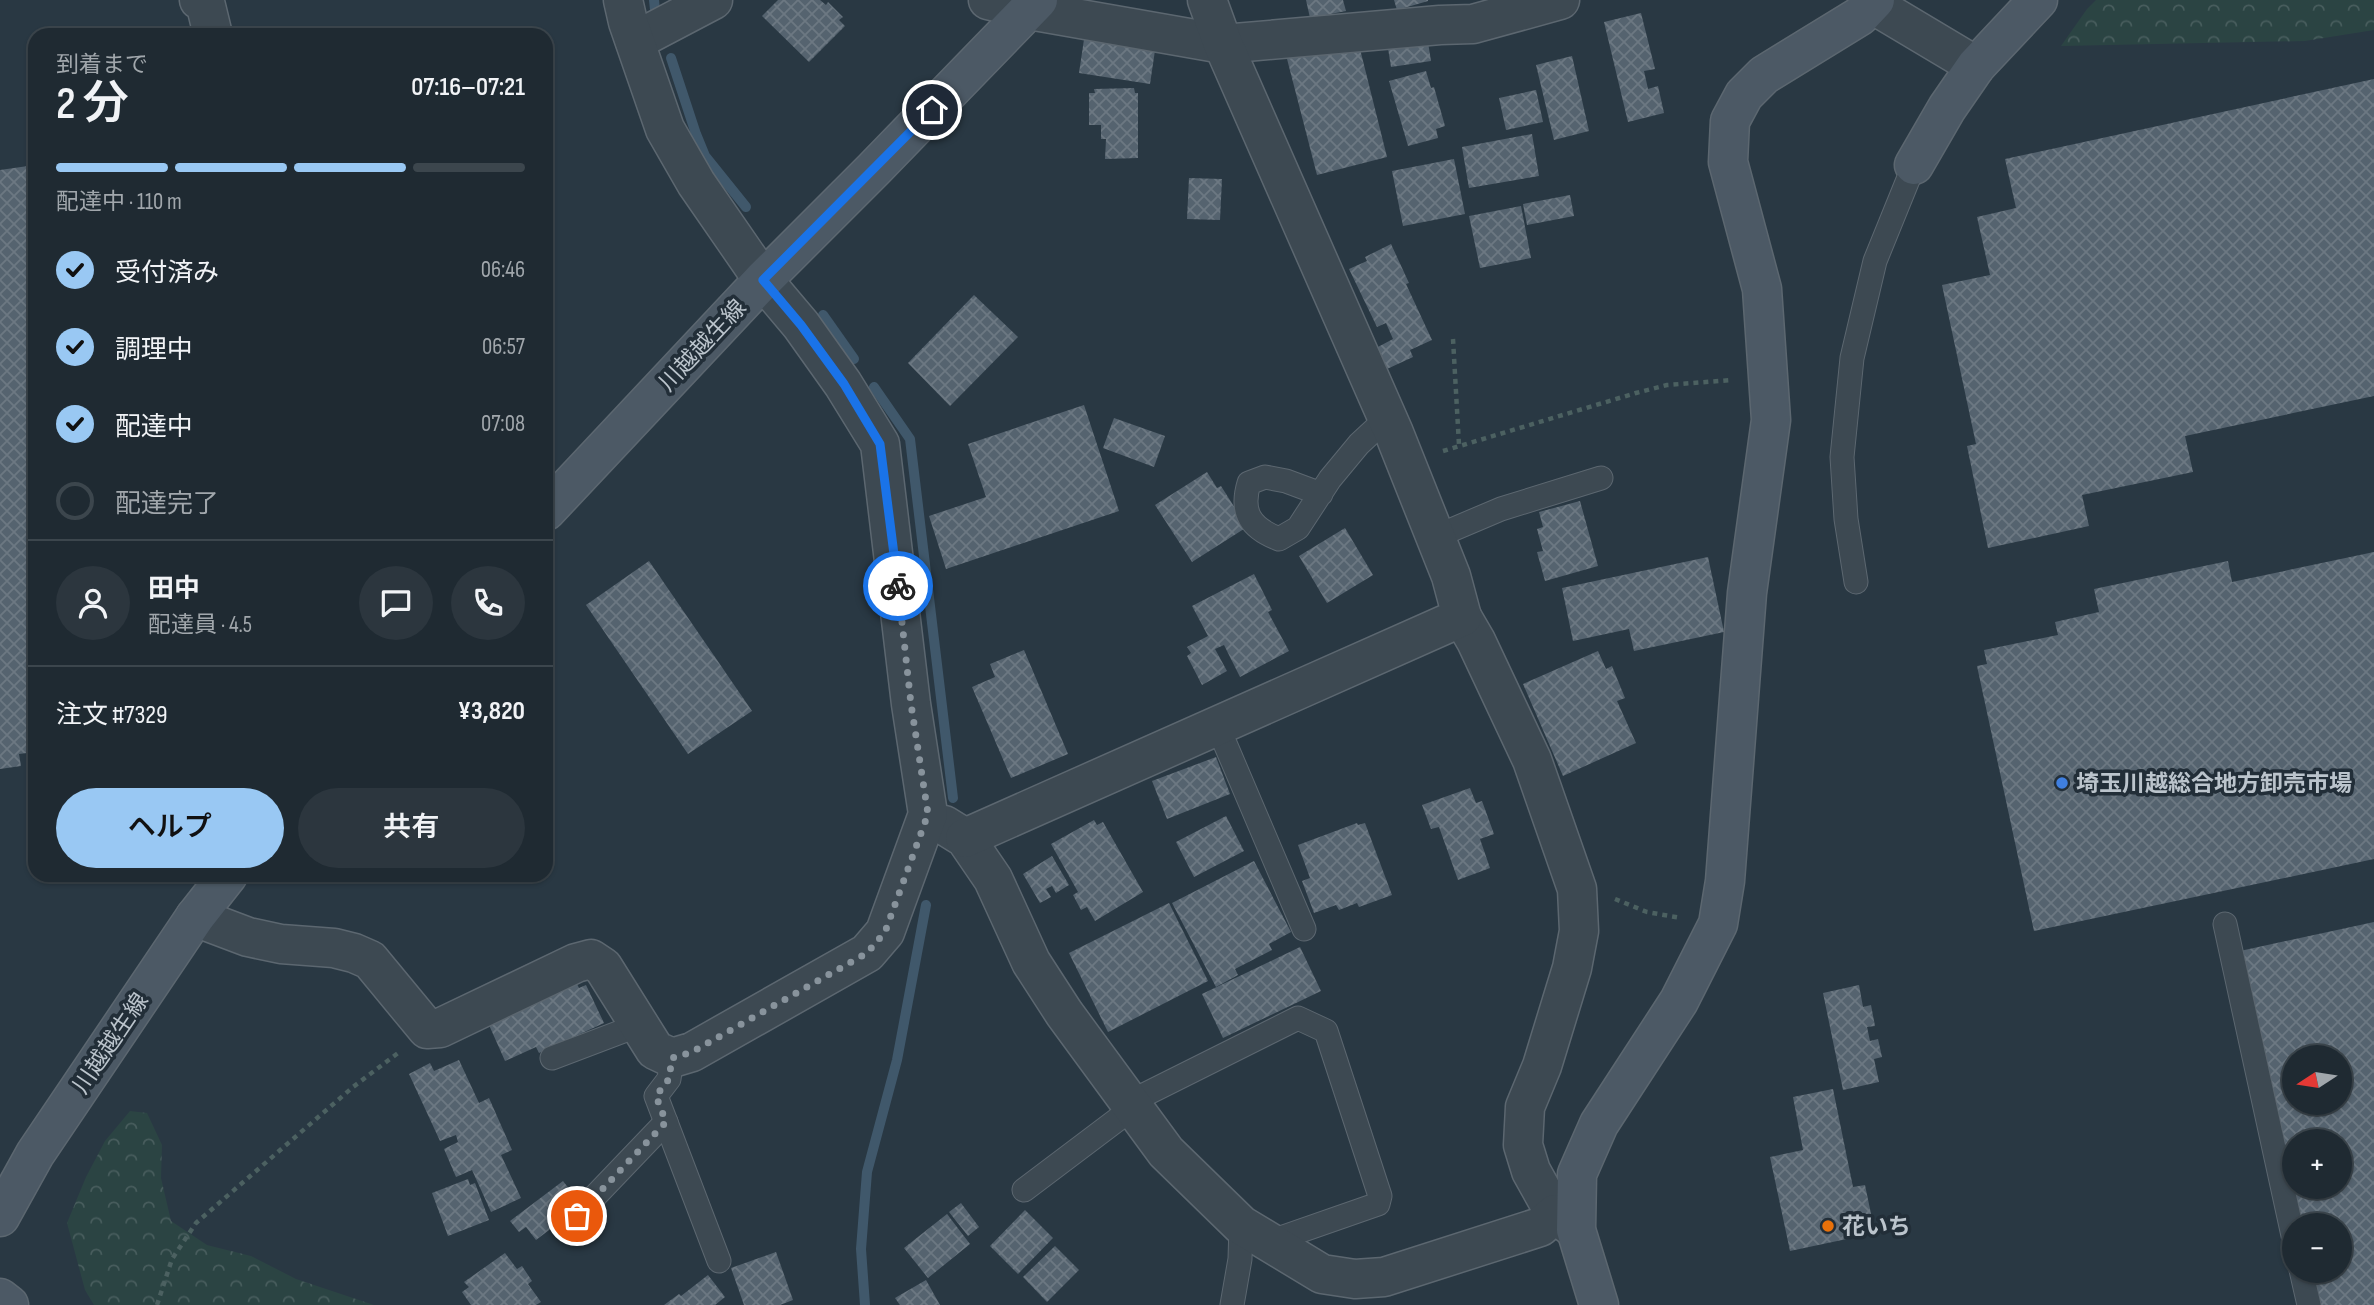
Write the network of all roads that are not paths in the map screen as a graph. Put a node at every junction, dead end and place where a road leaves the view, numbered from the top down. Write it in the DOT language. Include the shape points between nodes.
graph roads {
  1 [pos="200,0"];
  2 [pos="623,0"];
  3 [pos="713,0"];
  4 [pos="988,0"];
  5 [pos="1207,0"];
  6 [pos="1560,0"];
  7 [pos="2038,0"];
  8 [pos="1873,2"];
  9 [pos="1033,5"];
  10 [pos="211,28"];
  11 [pos="635,41"];
  12 [pos="1223,44"];
  13 [pos="1976,66"];
  14 [pos="1914,165"];
  15 [pos="763,280"];
  16 [pos="1387,418"];
  17 [pos="1601,478"];
  18 [pos="1321,494"];
  19 [pos="553,505"];
  20 [pos="1435,537"];
  21 [pos="1856,582"];
  22 [pos="1462,617"];
  23 [pos="1218,727"];
  24 [pos="928,814"];
  25 [pos="965,838"];
  26 [pos="222,882"];
  27 [pos="195,917"];
  28 [pos="2225,924"];
  29 [pos="1304,929"];
  30 [pos="639,1025"];
  31 [pos="552,1058"];
  32 [pos="672,1058"];
  33 [pos="1132,1104"];
  34 [pos="666,1122"];
  35 [pos="1024,1190"];
  36 [pos="2288,1213"];
  37 [pos="577,1216"];
  38 [pos="0,1217"];
  39 [pos="1566,1222"];
  40 [pos="1255,1233"];
  41 [pos="719,1261"];
  42 [pos="2304,1283"];
  43 [pos="0,1298"];
  44 [pos="9,1305"];
  45 [pos="1232,1305"];
  46 [pos="1599,1305"];
  47 [pos="2309,1305"];
  1 -- 10 [label="street" via="205,2"];
  2 -- 11 [label="street"];
  3 -- 11 [label="street"];
  4 -- 9 [label="street"];
  5 -- 12 [label="street"];
  6 -- 12 [label="street" via="1473,24"];
  7 -- 13 [label="street"];
  8 -- 13 [label="street"];
  8 -- 39 [label="street" via="1860,16 1764,75 1744,95 1730,121 1728,162 1762,289 1771,420 1747,593 1725,881 1718,924 1679,1001 1599,1124 1577,1174"];
  9 -- 12 [label="street"];
  9 -- 15 [label="street, 川越越生線"];
  11 -- 15 [label="street" via="665,129"];
  12 -- 16 [label="street"];
  13 -- 14 [label="street"];
  14 -- 21 [label="lane" via="1875,261 1852,358 1842,457"];
  15 -- 19 [label="street, 川越越生線"];
  15 -- 24 [label="street" via="844,384 880,444"];
  16 -- 18 [label="lane" via="1359,444"];
  16 -- 20 [label="street"];
  17 -- 20 [label="lane" via="1501,509"];
  20 -- 22 [label="street"];
  22 -- 23 [label="street"];
  22 -- 39 [label="street" via="1532,760 1577,889 1579,931 1572,968 1525,1107 1523,1145 1531,1171"];
  23 -- 25 [label="street"];
  23 -- 29 [label="lane"];
  24 -- 25 [label="street"];
  24 -- 32 [label="street" via="885,932 867,953 692,1052"];
  25 -- 33 [label="street" via="993,879 1031,962"];
  26 -- 27 [label="street, 川越越生線"];
  27 -- 30 [label="street" via="248,937 334,948 370,960 427,1030 591,959 603,967"];
  27 -- 38 [label="street, 川越越生線" via="35,1154"];
  28 -- 36 [label="lane"];
  30 -- 31 [label="lane"];
  30 -- 32 [label="street" via="655,1051"];
  32 -- 34 [label="lane" via="669,1079 656,1096"];
  33 -- 35 [label="lane"];
  33 -- 40 [label="street" via="1166,1152"];
  33 -- 40 [label="lane" via="1298,1018 1326,1031 1380,1196 1378,1204"];
  34 -- 37 [label="lane"];
  34 -- 41 [label="lane"];
  39 -- 40 [label="street" via="1384,1277 1355,1279 1322,1275"];
  39 -- 46 [label="street"];
  40 -- 45 [label="lane" via="1240,1259"];
  42 -- 47 [label="lane"];
  43 -- 44 [label="street"];
}
